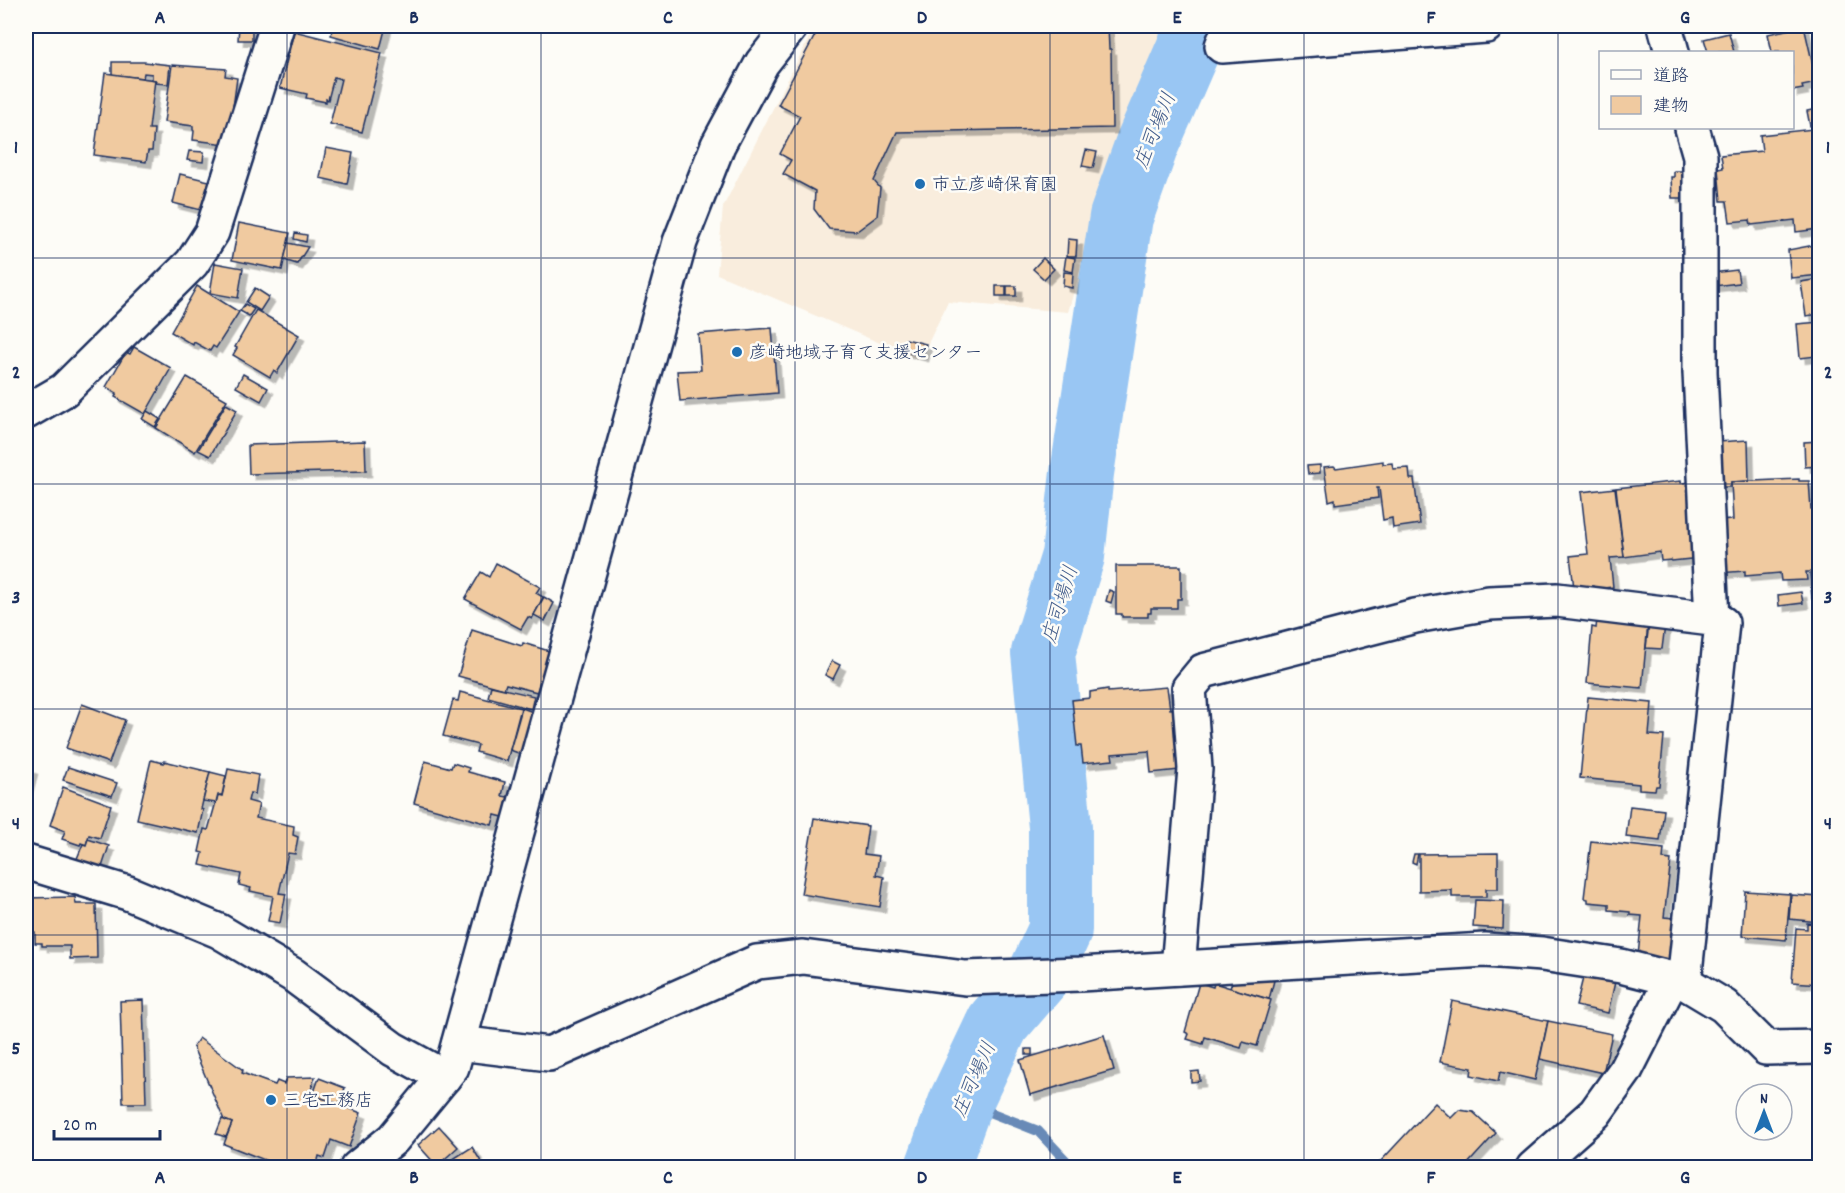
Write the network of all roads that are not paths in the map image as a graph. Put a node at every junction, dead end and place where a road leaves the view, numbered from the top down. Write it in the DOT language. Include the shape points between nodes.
graph roads {
  1 [pos="277,26"];
  2 [pos="791,26"];
  3 [pos="1230,26"];
  4 [pos="1486,26"];
  5 [pos="1665,26"];
  6 [pos="1671,51"];
  7 [pos="1692,129"];
  8 [pos="26,412"];
  9 [pos="1712,619"];
  10 [pos="26,862"];
  11 [pos="1178,968"];
  12 [pos="1678,981"];
  13 [pos="459,1043"];
  14 [pos="1820,1047"];
  15 [pos="444,1077"];
  16 [pos="357,1167"];
  17 [pos="1533,1167"];
  1 -- 8 [label="street" via="212,232 192,263 64,390"];
  2 -- 13 [label="street" via="762,63 718,145 680,242"];
  3 -- 4 [label="street" via="1222,46"];
  5 -- 6 [label="street"];
  7 -- 9 [label="street" via="1700,156 1700,372"];
  9 -- 11 [label="street" via="1557,600 1490,603 1415,616 1203,671 1189,688 1195,769"];
  9 -- 12 [label="street" via="1722,623"];
  10 -- 15 [label="street" via="128,893 219,932 293,975 393,1049"];
  11 -- 12 [label="street" via="1485,950 1621,966"];
  11 -- 13 [label="street" via="966,978 803,957 757,962 549,1054"];
  12 -- 14 [label="street" via="1724,1006 1766,1048"];
  12 -- 17 [label="street" via="1625,1071 1595,1113"];
  13 -- 15 [label="street" via="452,1067"];
  15 -- 16 [label="street" via="393,1138"];
}
